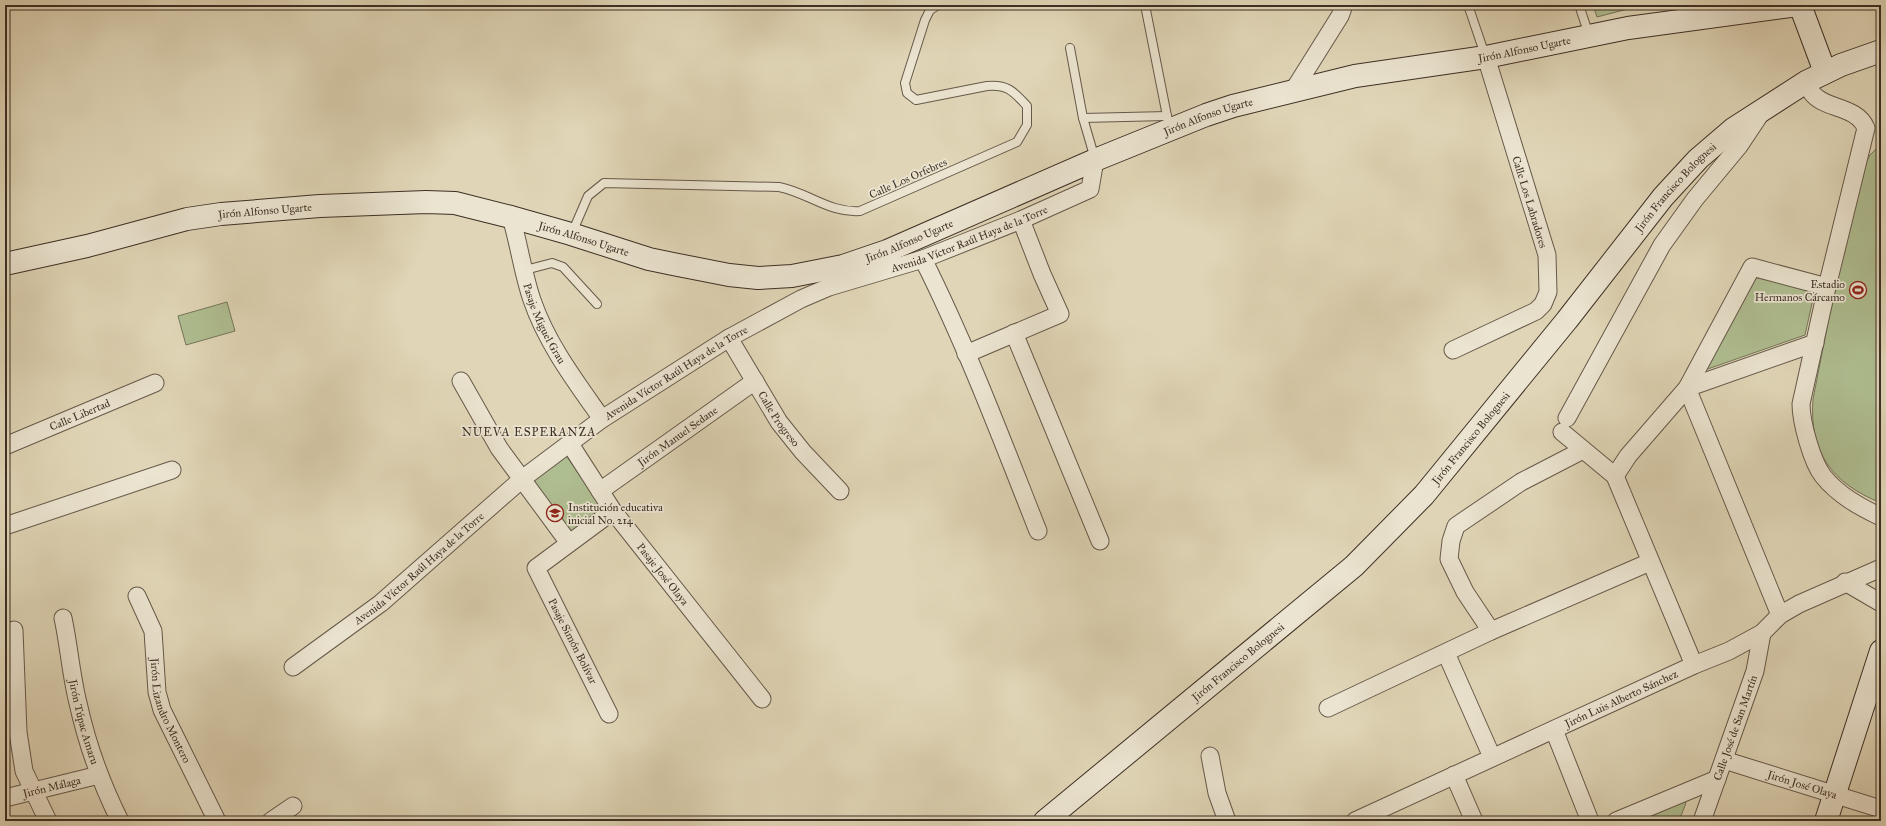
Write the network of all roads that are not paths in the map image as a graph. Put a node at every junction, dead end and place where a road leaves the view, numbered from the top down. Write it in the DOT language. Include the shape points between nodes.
graph roads {
  1 [pos="938,5"];
  2 [pos="1145,5"];
  3 [pos="1344,5"];
  4 [pos="1468,5"];
  5 [pos="1579,5"];
  6 [pos="1799,5"];
  7 [pos="1590,37"];
  8 [pos="1070,48"];
  9 [pos="1881,51"];
  10 [pos="1486,57"];
  11 [pos="1816,77"];
  12 [pos="1293,91"];
  13 [pos="1764,108"];
  14 [pos="1083,118"];
  15 [pos="1169,123"];
  16 [pos="1095,160"];
  17 [pos="511,217"];
  18 [pos="1021,220"];
  19 [pos="571,234"];
  20 [pos="891,259"];
  21 [pos="923,259"];
  22 [pos="5,264"];
  23 [pos="525,270"];
  24 [pos="1827,287"];
  25 [pos="597,304"];
  26 [pos="1014,333"];
  27 [pos="729,338"];
  28 [pos="1815,343"];
  29 [pos="1453,350"];
  30 [pos="966,354"];
  31 [pos="461,381"];
  32 [pos="755,381"];
  33 [pos="155,383"];
  34 [pos="1686,388"];
  35 [pos="602,419"];
  36 [pos="570,444"];
  37 [pos="5,446"];
  38 [pos="1583,450"];
  39 [pos="172,470"];
  40 [pos="1615,476"];
  41 [pos="522,479"];
  42 [pos="600,491"];
  43 [pos="840,491"];
  44 [pos="614,511"];
  45 [pos="1881,517"];
  46 [pos="5,526"];
  47 [pos="1038,531"];
  48 [pos="1100,542"];
  49 [pos="569,543"];
  50 [pos="1650,562"];
  51 [pos="1881,568"];
  52 [pos="1845,582"];
  53 [pos="137,596"];
  54 [pos="1881,603"];
  55 [pos="1780,615"];
  56 [pos="63,618"];
  57 [pos="14,630"];
  58 [pos="1491,631"];
  59 [pos="1762,633"];
  60 [pos="1881,650"];
  61 [pos="1446,653"];
  62 [pos="1694,665"];
  63 [pos="293,667"];
  64 [pos="762,699"];
  65 [pos="1328,708"];
  66 [pos="609,714"];
  67 [pos="1554,730"];
  68 [pos="1210,756"];
  69 [pos="1492,757"];
  70 [pos="1724,760"];
  71 [pos="99,775"];
  72 [pos="1454,775"];
  73 [pos="1717,780"];
  74 [pos="33,790"];
  75 [pos="1834,794"];
  76 [pos="5,798"];
  77 [pos="293,806"];
  78 [pos="1881,809"];
  79 [pos="48,821"];
  80 [pos="120,821"];
  81 [pos="217,821"];
  82 [pos="271,821"];
  83 [pos="1045,821"];
  84 [pos="1227,821"];
  85 [pos="1355,821"];
  86 [pos="1474,821"];
  87 [pos="1590,821"];
  88 [pos="1616,821"];
  89 [pos="1702,821"];
  90 [pos="1826,821"];
  1 -- 19 [label="lane, Calle Los Orfebres" via="930,10 925,20 905,83 907,93 916,100 987,86 999,85 1013,91 1028,106 1026,125 1017,142 860,211 846,212 833,209 795,190 779,187 604,183 588,196"];
  2 -- 15 [label="lane"];
  3 -- 12 [label="street" via="1340,16"];
  4 -- 10 [label="lane, Calle Los Labradores"];
  5 -- 7 [label="lane"];
  6 -- 7 [label="main road, Jirón Alfonso Ugarte" via="1628,28"];
  6 -- 11 [label="main road"];
  7 -- 10 [label="main road, Jirón Alfonso Ugarte"];
  8 -- 14 [label="lane"];
  9 -- 11 [label="main road, Jirón Francisco Bolognesi" via="1855,59"];
  10 -- 12 [label="main road, Jirón Alfonso Ugarte" via="1355,76"];
  10 -- 29 [label="street, Calle Los Labradores" via="1547,255 1548,292 1543,304 1536,311"];
  11 -- 13 [label="main road, Jirón Francisco Bolognesi"];
  11 -- 24 [label="street" via="1813,94 1863,121 1866,128"];
  12 -- 15 [label="main road, Jirón Alfonso Ugarte"];
  13 -- 38 [label="street" via="1739,146 1695,199 1662,245 1565,425"];
  13 -- 83 [label="main road, Jirón Francisco Bolognesi" via="1733,129 1704,154 1663,197 1567,320 1424,495 1354,566"];
  14 -- 15 [label="lane"];
  14 -- 16 [label="lane"];
  15 -- 16 [label="main road, Jirón Alfonso Ugarte"];
  16 -- 18 [label="street, Avenida Víctor Raúl Haya de la Torre" via="1090,189"];
  16 -- 20 [label="main road, Jirón Alfonso Ugarte"];
  17 -- 19 [label="main road, Jirón Alfonso Ugarte"];
  17 -- 22 [label="main road, Jirón Alfonso Ugarte" via="455,203 426,202 221,214 187,219 87,246"];
  17 -- 23 [label="street, Pasaje Miguel Grau"];
  18 -- 21 [label="street, Avenida Víctor Raúl Haya de la Torre"];
  18 -- 26 [label="street" via="1060,314"];
  19 -- 20 [label="main road, Jirón Alfonso Ugarte" via="649,259 729,275 758,278 792,276"];
  20 -- 21 [label="street, Avenida Víctor Raúl Haya de la Torre"];
  20 -- 27 [label="street, Avenida Víctor Raúl Haya de la Torre" via="801,299"];
  21 -- 30 [label="street"];
  23 -- 25 [label="lane" via="552,263 563,267"];
  23 -- 35 [label="street, Pasaje Miguel Grau" via="532,300 551,341 566,368"];
  24 -- 28 [label="street"];
  24 -- 34 [label="street" via="1752,267"];
  26 -- 30 [label="street"];
  26 -- 48 [label="street"];
  27 -- 32 [label="street, Calle Progreso"];
  27 -- 35 [label="street, Avenida Víctor Raúl Haya de la Torre"];
  28 -- 34 [label="street"];
  28 -- 45 [label="street" via="1801,404 1808,442 1823,476 1856,505"];
  30 -- 47 [label="street"];
  31 -- 41 [label="street" via="499,448"];
  32 -- 42 [label="street, Jirón Manuel Sedane"];
  32 -- 43 [label="street, Calle Progreso" via="780,422 803,452"];
  33 -- 37 [label="street, Calle Libertad"];
  34 -- 40 [label="street" via="1628,456"];
  34 -- 55 [label="street"];
  35 -- 36 [label="street, Avenida Víctor Raúl Haya de la Torre"];
  36 -- 41 [label="street, Avenida Víctor Raúl Haya de la Torre"];
  36 -- 42 [label="street, Pasaje José Olaya"];
  38 -- 40 [label="street"];
  38 -- 58 [label="street" via="1520,482 1456,526 1449,559 1465,592"];
  39 -- 46 [label="street"];
  40 -- 50 [label="street"];
  41 -- 49 [label="street"];
  41 -- 63 [label="street, Avenida Víctor Raúl Haya de la Torre" via="381,603"];
  42 -- 44 [label="street, Pasaje José Olaya"];
  44 -- 49 [label="street"];
  44 -- 64 [label="street, Pasaje José Olaya"];
  49 -- 66 [label="street, Pasaje Simón Bolívar" via="536,568"];
  50 -- 58 [label="street"];
  50 -- 62 [label="street"];
  51 -- 52 [label="street, Jirón Luis Alberto Sánchez"];
  52 -- 54 [label="street"];
  52 -- 55 [label="street, Jirón Luis Alberto Sánchez"];
  53 -- 81 [label="street, Jirón Lizandro Montero" via="153,631 157,692 162,710"];
  55 -- 59 [label="street, Jirón Luis Alberto Sánchez"];
  56 -- 71 [label="street, Jirón Túpac Amaru" via="77,702"];
  57 -- 74 [label="street" via="18,732 24,771"];
  58 -- 61 [label="street"];
  59 -- 62 [label="street, Jirón Luis Alberto Sánchez" via="1729,651"];
  59 -- 70 [label="street, Calle José de San Martín" via="1755,671"];
  60 -- 75 [label="main road"];
  61 -- 65 [label="street"];
  61 -- 69 [label="street"];
  62 -- 67 [label="street, Jirón Luis Alberto Sánchez"];
  67 -- 69 [label="street, Jirón Luis Alberto Sánchez"];
  67 -- 87 [label="street"];
  68 -- 84 [label="street" via="1219,799"];
  69 -- 72 [label="street, Jirón Luis Alberto Sánchez"];
  70 -- 73 [label="street, Calle José de San Martín"];
  70 -- 75 [label="street, Jirón José Olaya"];
  71 -- 74 [label="street, Jirón Málaga"];
  71 -- 80 [label="street, Jirón Túpac Amaru"];
  72 -- 85 [label="street, Jirón Luis Alberto Sánchez"];
  72 -- 86 [label="street"];
  73 -- 88 [label="street"];
  73 -- 89 [label="street, Calle José de San Martín"];
  74 -- 76 [label="street, Jirón Málaga"];
  74 -- 79 [label="street"];
  75 -- 78 [label="street, Jirón José Olaya"];
  75 -- 90 [label="main road"];
  77 -- 82 [label="street"];
}
